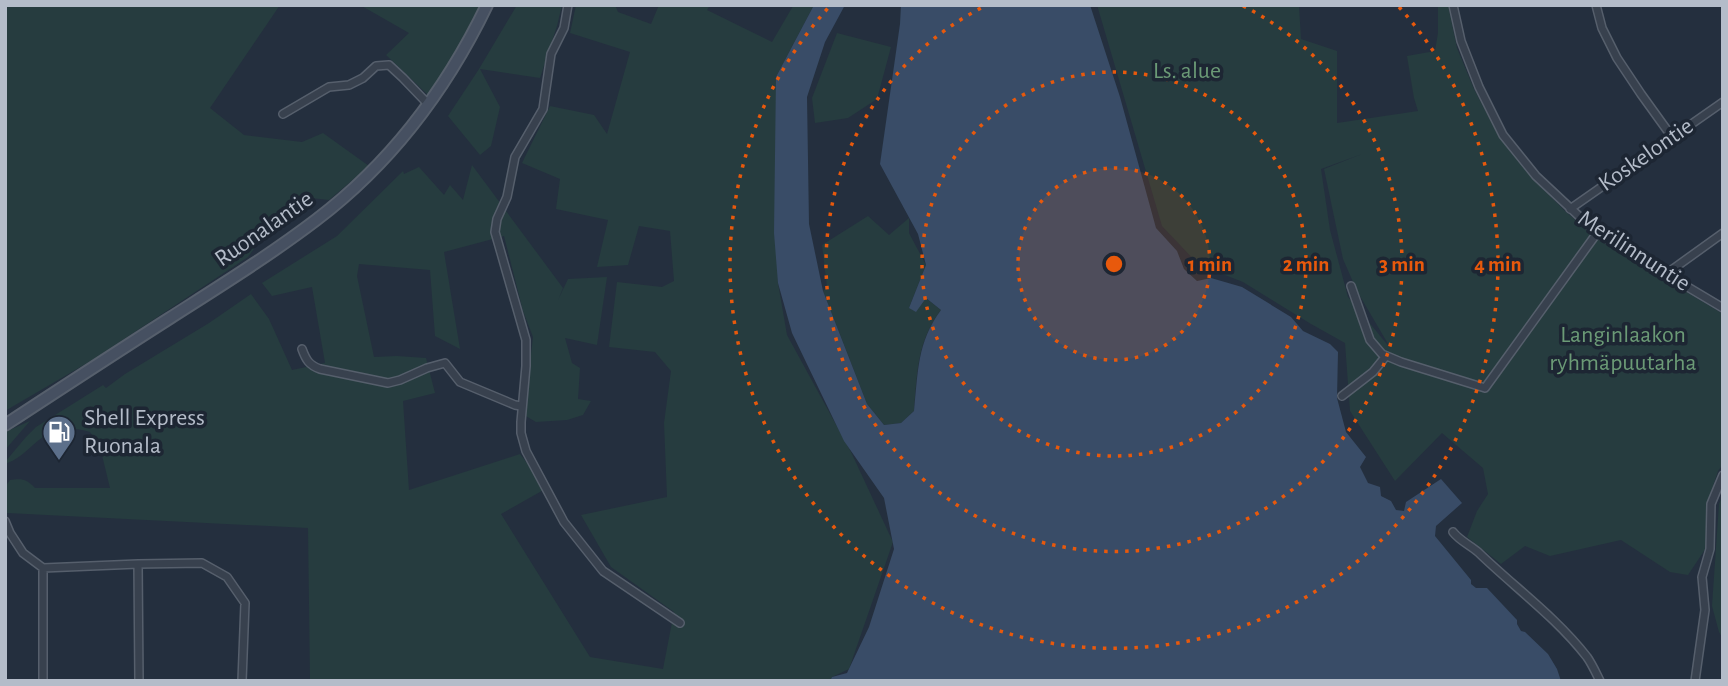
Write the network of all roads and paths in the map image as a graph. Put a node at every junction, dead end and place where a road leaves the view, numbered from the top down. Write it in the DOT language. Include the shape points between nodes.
graph roads {
  1 [pos="487,5"];
  2 [pos="568,5"];
  3 [pos="1453,5"];
  4 [pos="1596,5"];
  5 [pos="1723,102"];
  6 [pos="428,104"];
  7 [pos="283,114"];
  8 [pos="1672,137"];
  9 [pos="1570,209"];
  10 [pos="1597,233"];
  11 [pos="1723,233"];
  12 [pos="1666,274"];
  13 [pos="1351,286"];
  14 [pos="1723,308"];
  15 [pos="302,349"];
  16 [pos="1387,356"];
  17 [pos="1342,396"];
  18 [pos="521,406"];
  19 [pos="5,425"];
  20 [pos="1723,475"];
  21 [pos="5,521"];
  22 [pos="1453,532"];
  23 [pos="138,564"];
  24 [pos="43,568"];
  25 [pos="680,623"];
  26 [pos="43,681"];
  27 [pos="139,681"];
  28 [pos="242,681"];
  29 [pos="1600,681"];
  30 [pos="1695,681"];
  1 -- 6 [label="street, Ruonalantie" via="459,59"];
  2 -- 18 [label="street" via="564,28 551,54 543,109 515,157 495,232 526,340"];
  3 -- 9 [label="street, Merilinnuntie" via="1461,41 1503,135"];
  4 -- 8 [label="street" via="1617,58"];
  5 -- 8 [label="street, Koskelontie"];
  6 -- 7 [label="street" via="389,65 376,66 349,85 329,87"];
  6 -- 19 [label="street, Ruonalantie" via="390,151 317,219"];
  8 -- 9 [label="street, Koskelontie"];
  9 -- 10 [label="street, Merilinnuntie"];
  10 -- 12 [label="street, Merilinnuntie"];
  10 -- 16 [label="street" via="1485,388"];
  11 -- 12 [label="street"];
  12 -- 14 [label="street, Merilinnuntie"];
  13 -- 16 [label="street" via="1370,340"];
  15 -- 18 [label="street" via="310,365 320,369 388,383 445,363 460,382"];
  16 -- 17 [label="street"];
  18 -- 25 [label="street" via="526,451 564,522 603,571"];
  20 -- 30 [label="street" via="1711,504 1710,549 1702,577 1705,610"];
  21 -- 24 [label="street" via="23,553"];
  22 -- 29 [label="street" via="1545,613 1588,658"];
  23 -- 24 [label="street"];
  23 -- 27 [label="street"];
  23 -- 28 [label="street" via="202,564 228,576 245,603"];
  24 -- 26 [label="street"];
}
